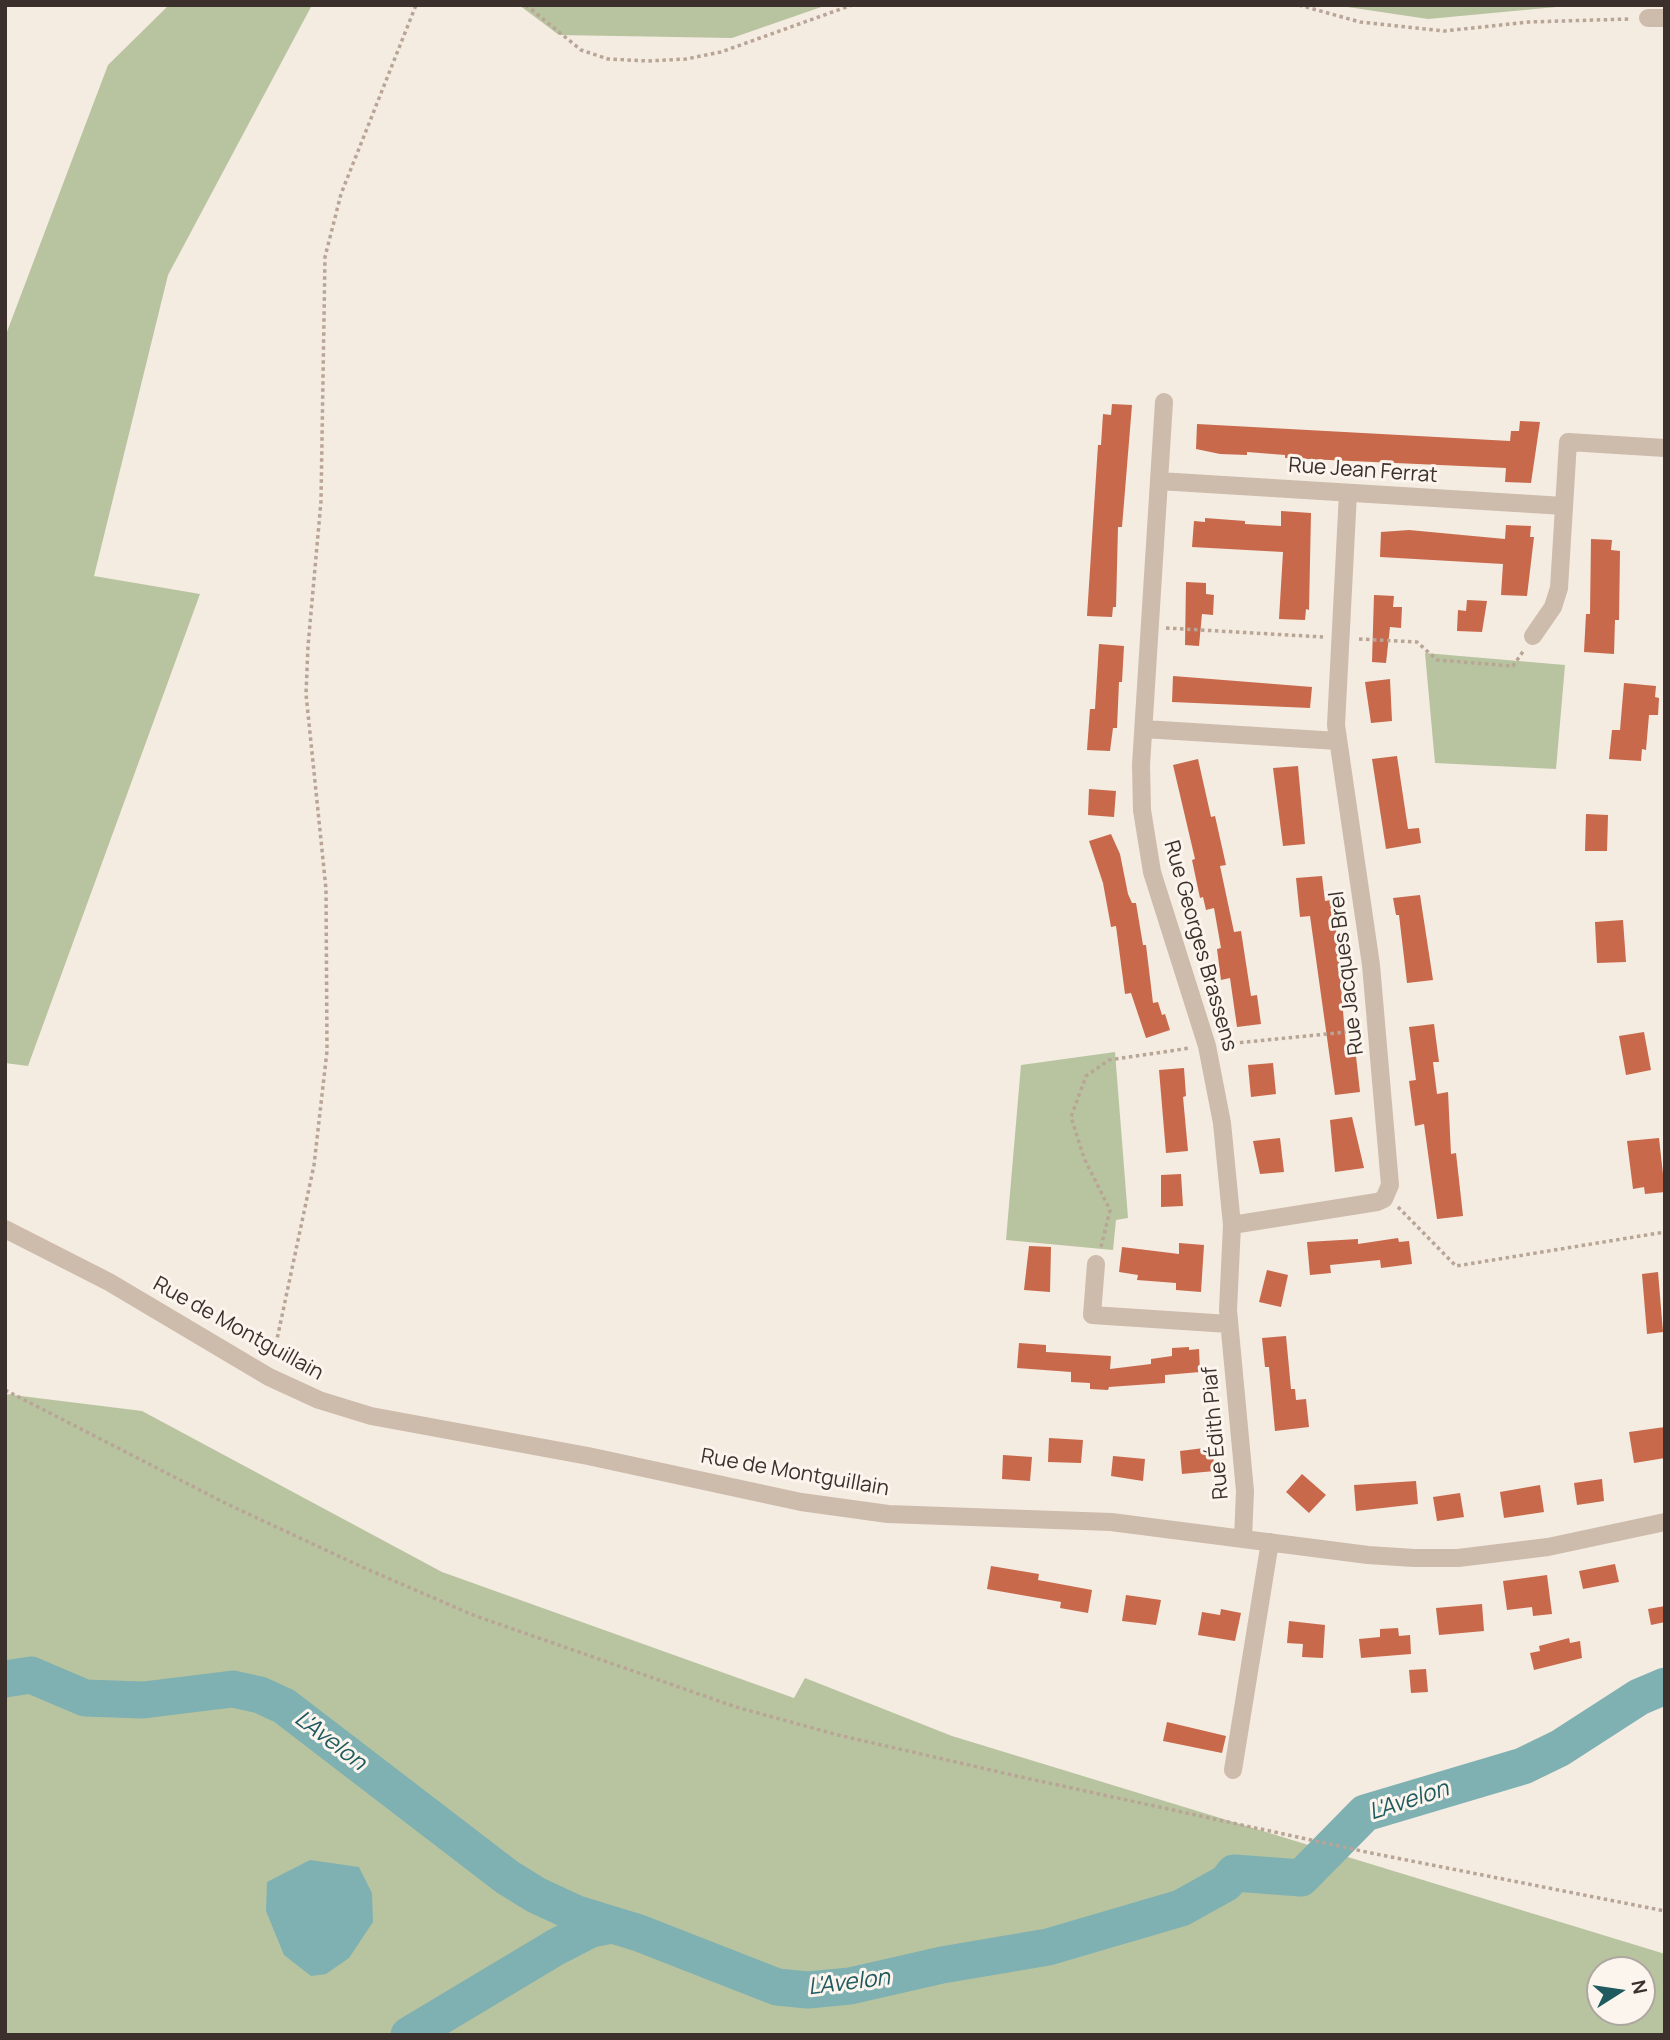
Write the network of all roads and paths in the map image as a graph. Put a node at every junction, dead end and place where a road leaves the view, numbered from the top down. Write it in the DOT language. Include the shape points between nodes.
graph roads {
  1 [pos="416,5"];
  2 [pos="526,5"];
  3 [pos="852,5"];
  4 [pos="1299,5"];
  5 [pos="1657,18"];
  6 [pos="1164,402"];
  7 [pos="1665,448"];
  8 [pos="1159,481"];
  9 [pos="1348,492"];
  10 [pos="1564,506"];
  11 [pos="1533,636"];
  12 [pos="1144,729"];
  13 [pos="1338,741"];
  14 [pos="1377,1029"];
  15 [pos="1207,1046"];
  16 [pos="1384,1199"];
  17 [pos="1232,1224"];
  18 [pos="5,1229"];
  19 [pos="1665,1232"];
  20 [pos="1097,1264"];
  21 [pos="1229,1324"];
  22 [pos="269,1377"];
  23 [pos="5,1390"];
  24 [pos="1665,1522"];
  25 [pos="1243,1539"];
  26 [pos="1270,1542"];
  27 [pos="1233,1770"];
  28 [pos="1665,1911"];
  1 -- 22 [label="path" via="341,194 325,257 323,474 306,694 326,900 326,1065 314,1165"];
  2 -- 3 [label="path" via="581,50 608,59 648,61 721,52"];
  4 -- 5 [label="path" via="1360,22 1444,31"];
  6 -- 8 [label="street"];
  7 -- 10 [label="street" via="1568,442"];
  8 -- 9 [label="street, Rue Jean Ferrat"];
  8 -- 12 [label="street, Rue Georges Brassens"];
  9 -- 10 [label="street, Rue Jean Ferrat"];
  9 -- 13 [label="street, Rue Jacques Brel"];
  10 -- 11 [label="street" via="1558,595"];
  12 -- 13 [label="street"];
  12 -- 15 [label="street, Rue Georges Brassens" via="1142,810 1148,851"];
  13 -- 14 [label="street, Rue Jacques Brel"];
  14 -- 15 [label="path"];
  14 -- 16 [label="street, Rue Jacques Brel" via="1391,1178"];
  15 -- 17 [label="street, Rue Georges Brassens" via="1222,1123"];
  15 -- 20 [label="path" via="1109,1060 1086,1076 1071,1117 1084,1158 1110,1210"];
  16 -- 17 [label="street"];
  16 -- 19 [label="path" via="1406,1212 1456,1266"];
  17 -- 21 [label="street, Rue Édith Piaf"];
  18 -- 22 [label="street, Rue de Montguillain" via="109,1282"];
  20 -- 21 [label="street" via="1093,1315"];
  21 -- 25 [label="street, Rue Édith Piaf" via="1245,1491"];
  22 -- 25 [label="street, Rue de Montguillain" via="318,1400 371,1416 831,1507 888,1514 1111,1522"];
  23 -- 28 [label="path" via="318,1547 473,1615 736,1707 826,1732 1371,1853"];
  24 -- 26 [label="street, Rue de Montguillain" via="1571,1543 1458,1558 1368,1556"];
  25 -- 26 [label="street, Rue de Montguillain"];
  26 -- 27 [label="street"];
}
